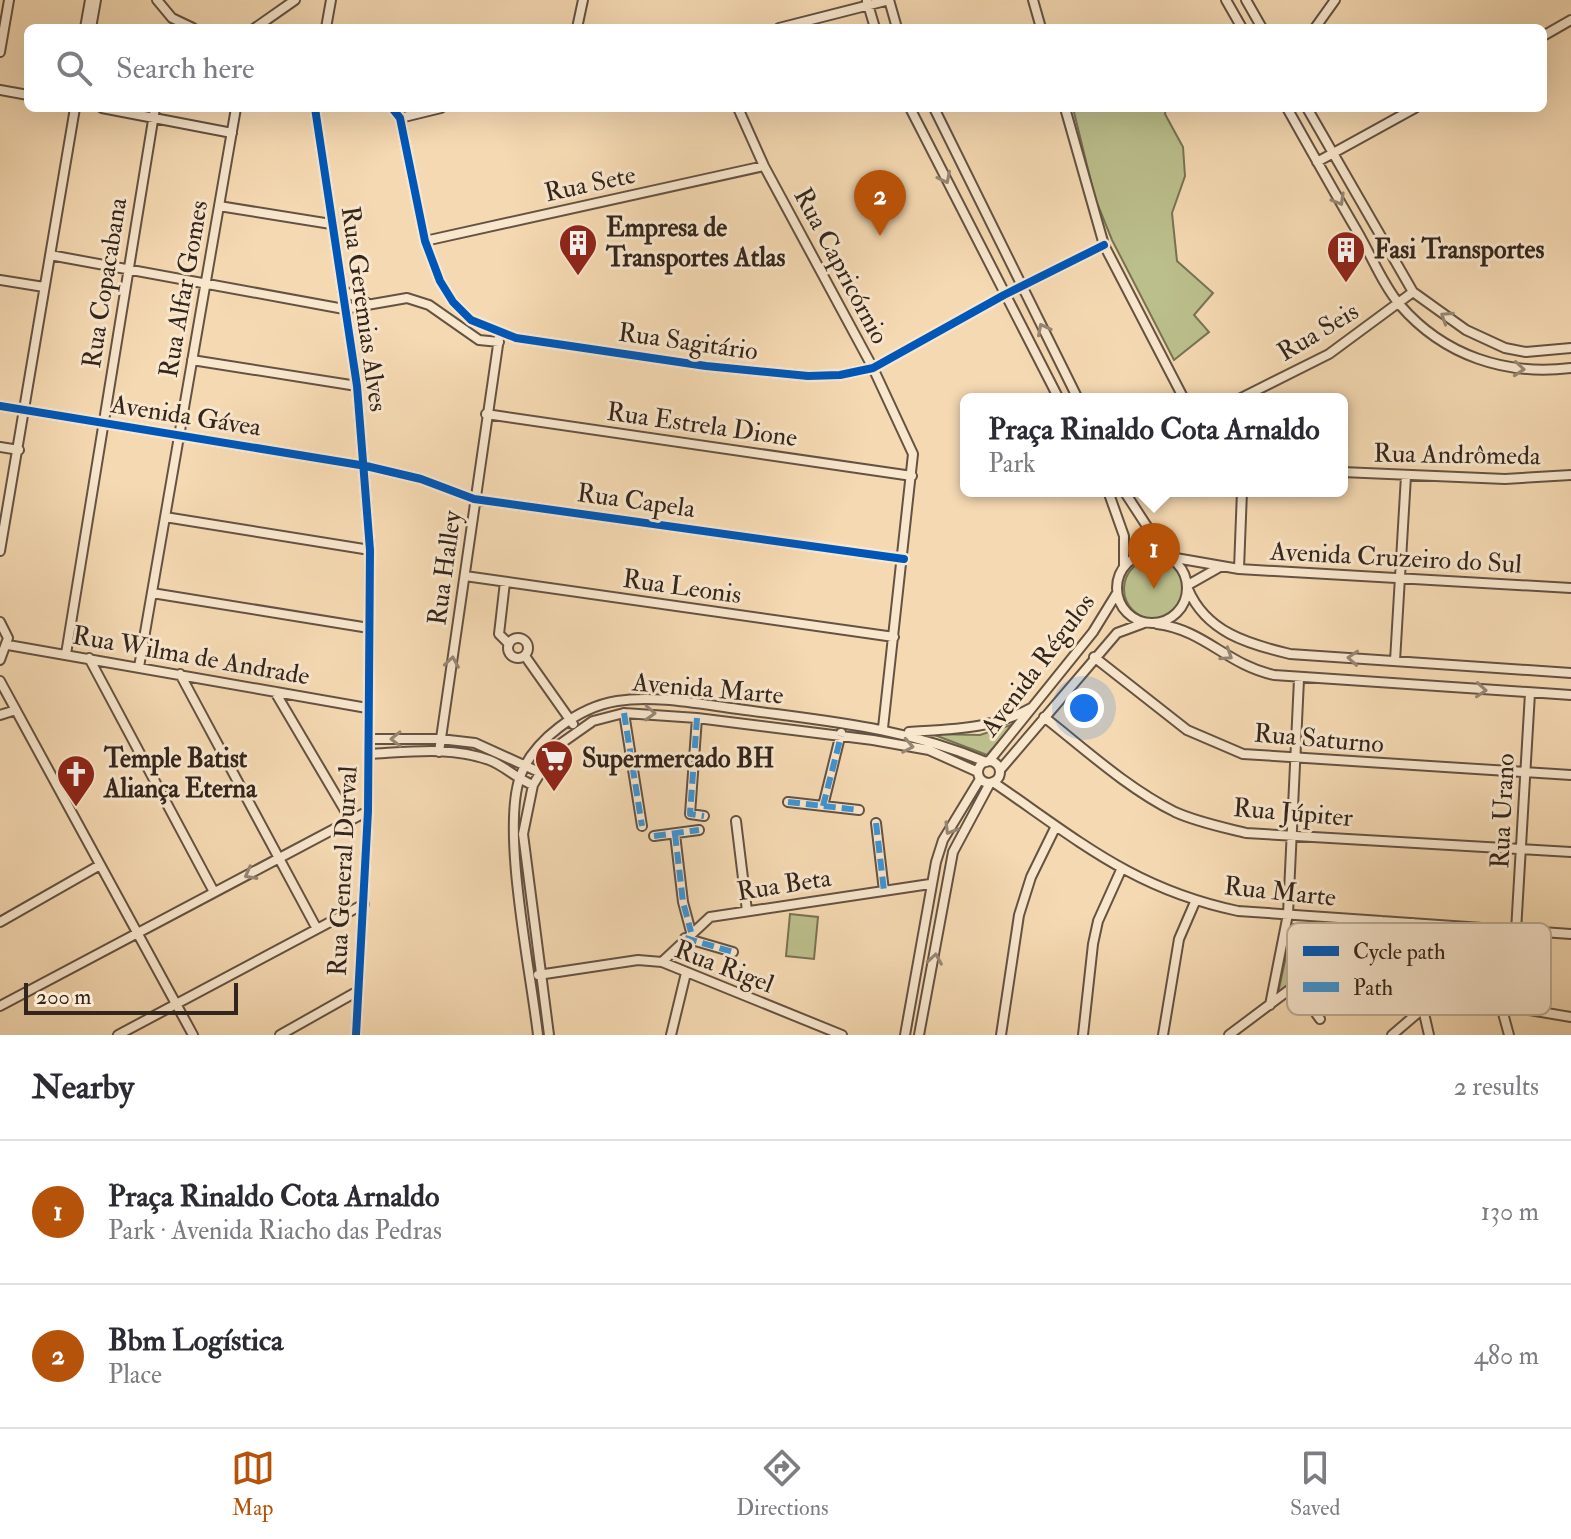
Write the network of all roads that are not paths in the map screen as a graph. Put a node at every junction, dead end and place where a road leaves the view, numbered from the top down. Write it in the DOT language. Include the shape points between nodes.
graph roads {
  1 [pos="9,0"];
  2 [pos="90,0"];
  3 [pos="96,0"];
  4 [pos="157,0"];
  5 [pos="295,0"];
  6 [pos="331,0"];
  7 [pos="583,0"];
  8 [pos="889,0"];
  9 [pos="1033,0"];
  10 [pos="1226,0"];
  11 [pos="1246,0"];
  12 [pos="1335,0"];
  13 [pos="867,3"];
  14 [pos="3,14"];
  15 [pos="172,18"];
  16 [pos="1571,20"];
  17 [pos="86,24"];
  18 [pos="92,24"];
  19 [pos="171,24"];
  20 [pos="185,24"];
  21 [pos="261,24"];
  22 [pos="327,24"];
  23 [pos="578,24"];
  24 [pos="793,24"];
  25 [pos="874,24"];
  26 [pos="896,24"];
  27 [pos="1040,24"];
  28 [pos="1240,24"];
  29 [pos="1260,24"];
  30 [pos="1318,24"];
  31 [pos="1547,34"];
  32 [pos="0,52"];
  33 [pos="0,90"];
  34 [pos="24,94"];
  35 [pos="74,112"];
  36 [pos="154,112"];
  37 [pos="235,112"];
  38 [pos="316,112"];
  39 [pos="395,112"];
  40 [pos="425,112"];
  41 [pos="740,112"];
  42 [pos="912,112"];
  43 [pos="936,112"];
  44 [pos="1066,112"];
  45 [pos="1289,112"];
  46 [pos="1309,112"];
  47 [pos="1408,112"];
  48 [pos="400,118"];
  49 [pos="232,133"];
  50 [pos="1333,154"];
  51 [pos="1317,162"];
  52 [pos="764,166"];
  53 [pos="219,206"];
  54 [pos="331,224"];
  55 [pos="425,241"];
  56 [pos="1104,245"];
  57 [pos="50,255"];
  58 [pos="127,269"];
  59 [pos="0,280"];
  60 [pos="206,283"];
  61 [pos="1021,286"];
  62 [pos="44,287"];
  63 [pos="342,290"];
  64 [pos="1413,292"];
  65 [pos="1004,295"];
  66 [pos="368,303"];
  67 [pos="1399,304"];
  68 [pos="344,309"];
  69 [pos="499,338"];
  70 [pos="1571,348"];
  71 [pos="192,360"];
  72 [pos="873,368"];
  73 [pos="1571,368"];
  74 [pos="357,386"];
  75 [pos="1056,393"];
  76 [pos="1075,393"];
  77 [pos="1181,393"];
  78 [pos="1251,393"];
  79 [pos="0,406"];
  80 [pos="25,411"];
  81 [pos="486,414"];
  82 [pos="103,423"];
  83 [pos="179,435"];
  84 [pos="0,447"];
  85 [pos="19,450"];
  86 [pos="366,466"];
  87 [pos="1348,472"];
  88 [pos="1571,475"];
  89 [pos="912,476"];
  90 [pos="1406,476"];
  91 [pos="1110,497"];
  92 [pos="1128,497"];
  93 [pos="1242,497"];
  94 [pos="474,499"];
  95 [pos="165,517"];
  96 [pos="370,550"];
  97 [pos="0,551"];
  98 [pos="1168,556"];
  99 [pos="904,559"];
  100 [pos="1124,566"];
  101 [pos="1219,567"];
  102 [pos="1239,569"];
  103 [pos="465,576"];
  104 [pos="1400,580"];
  105 [pos="505,582"];
  106 [pos="1188,587"];
  107 [pos="1571,588"];
  108 [pos="152,593"];
  109 [pos="1117,593"];
  110 [pos="0,622"];
  111 [pos="1144,623"];
  112 [pos="1157,624"];
  113 [pos="369,628"];
  114 [pos="894,637"];
  115 [pos="509,644"];
  116 [pos="8,645"];
  117 [pos="66,654"];
  118 [pos="525,656"];
  119 [pos="1094,657"];
  120 [pos="89,658"];
  121 [pos="0,660"];
  122 [pos="1395,661"];
  123 [pos="139,667"];
  124 [pos="1571,673"];
  125 [pos="180,674"];
  126 [pos="1299,679"];
  127 [pos="0,681"];
  128 [pos="275,692"];
  129 [pos="1530,693"];
  130 [pos="1571,695"];
  131 [pos="1039,704"];
  132 [pos="367,708"];
  133 [pos="16,710"];
  134 [pos="624,713"];
  135 [pos="0,715"];
  136 [pos="1044,717"];
  137 [pos="697,718"];
  138 [pos="570,721"];
  139 [pos="842,723"];
  140 [pos="883,728"];
  141 [pos="577,730"];
  142 [pos="901,732"];
  143 [pos="841,736"];
  144 [pos="368,739"];
  145 [pos="440,739"];
  146 [pos="439,752"];
  147 [pos="369,754"];
  148 [pos="1295,760"];
  149 [pos="987,761"];
  150 [pos="525,766"];
  151 [pos="539,772"];
  152 [pos="1526,772"];
  153 [pos="1571,775"];
  154 [pos="979,776"];
  155 [pos="995,778"];
  156 [pos="519,779"];
  157 [pos="533,785"];
  158 [pos="788,802"];
  159 [pos="823,806"];
  160 [pos="859,810"];
  161 [pos="368,811"];
  162 [pos="704,816"];
  163 [pos="350,819"];
  164 [pos="736,821"];
  165 [pos="876,823"];
  166 [pos="642,826"];
  167 [pos="1055,828"];
  168 [pos="699,830"];
  169 [pos="675,834"];
  170 [pos="1291,835"];
  171 [pos="654,836"];
  172 [pos="1521,850"];
  173 [pos="1571,852"];
  174 [pos="281,857"];
  175 [pos="100,865"];
  176 [pos="1121,870"];
  177 [pos="930,884"];
  178 [pos="884,891"];
  179 [pos="214,892"];
  180 [pos="1195,902"];
  181 [pos="364,904"];
  182 [pos="747,911"];
  183 [pos="1288,914"];
  184 [pos="1381,921"];
  185 [pos="0,922"];
  186 [pos="1378,923"];
  187 [pos="1412,923"];
  188 [pos="1516,923"];
  189 [pos="317,929"];
  190 [pos="138,933"];
  191 [pos="1551,933"];
  192 [pos="1571,934"];
  193 [pos="688,935"];
  194 [pos="733,952"];
  195 [pos="662,962"];
  196 [pos="686,973"];
  197 [pos="536,976"];
  198 [pos="358,991"];
  199 [pos="1287,992"];
  200 [pos="176,1004"];
  201 [pos="1270,1005"];
  202 [pos="0,1006"];
  203 [pos="1551,1014"];
  204 [pos="1317,1015"];
  205 [pos="1416,1015"];
  206 [pos="1424,1015"];
  207 [pos="1503,1015"];
  208 [pos="1571,1017"];
  209 [pos="1320,1019"];
  210 [pos="118,1035"];
  211 [pos="193,1035"];
  212 [pos="280,1035"];
  213 [pos="356,1035"];
  214 [pos="538,1035"];
  215 [pos="549,1035"];
  216 [pos="671,1035"];
  217 [pos="842,1035"];
  218 [pos="905,1035"];
  219 [pos="919,1035"];
  220 [pos="1001,1035"];
  221 [pos="1083,1035"];
  222 [pos="1163,1035"];
  223 [pos="1229,1035"];
  224 [pos="1392,1035"];
  225 [pos="1429,1035"];
  226 [pos="1509,1035"];
  1 -- 14 [label="street"];
  2 -- 17 [label="street"];
  3 -- 18 [label="street"];
  4 -- 15 [label="street"];
  5 -- 21 [label="street"];
  6 -- 22 [label="street"];
  7 -- 23 [label="street"];
  8 -- 13 [label="street"];
  8 -- 26 [label="street"];
  9 -- 27 [label="street"];
  10 -- 28 [label="street"];
  11 -- 29 [label="street"];
  12 -- 30 [label="street"];
  13 -- 24 [label="street"];
  13 -- 25 [label="street"];
  14 -- 32 [label="street"];
  15 -- 19 [label="street"];
  15 -- 20 [label="street"];
  16 -- 31 [label="street"];
  33 -- 34 [label="street"];
  35 -- 57 [label="street"];
  36 -- 49 [label="street"];
  36 -- 58 [label="street, Rua Copacabana"];
  37 -- 49 [label="street, Rua Alfar Gomes"];
  38 -- 54 [label="street, Rua Geremias Alves"];
  39 -- 48 [label="street, Rua Sagitário"];
  40 -- 48 [label="street"];
  41 -- 52 [label="street, Rua Capricórnio"];
  42 -- 65 [label="street, one-way"];
  43 -- 61 [label="street"];
  44 -- 56 [label="street"];
  45 -- 51 [label="street"];
  46 -- 50 [label="street"];
  47 -- 50 [label="street"];
  48 -- 55 [label="street, Rua Sagitário"];
  49 -- 53 [label="street, Rua Alfar Gomes"];
  50 -- 51 [label="street"];
  50 -- 64 [label="street"];
  51 -- 67 [label="street, one-way"];
  52 -- 55 [label="street, Rua Sete"];
  52 -- 72 [label="street, Rua Capricórnio"];
  53 -- 54 [label="street"];
  53 -- 60 [label="street, Rua Alfar Gomes"];
  54 -- 63 [label="street, Rua Geremias Alves"];
  55 -- 69 [label="street, Rua Sagitário" via="453,302"];
  56 -- 61 [label="street, Rua Sagitário"];
  56 -- 77 [label="street"];
  57 -- 58 [label="street"];
  57 -- 62 [label="street"];
  58 -- 60 [label="street"];
  58 -- 82 [label="street, Rua Copacabana"];
  59 -- 62 [label="street"];
  60 -- 68 [label="street"];
  60 -- 71 [label="street, Rua Alfar Gomes"];
  61 -- 65 [label="street, Rua Sagitário"];
  76 -- 61 [label="street, one-way"];
  62 -- 80 [label="street"];
  63 -- 66 [label="street"];
  63 -- 68 [label="street, Rua Geremias Alves"];
  64 -- 67 [label="street, Rua Seis"];
  70 -- 64 [label="street, one-way" via="1505,348 1466,330"];
  65 -- 72 [label="street, Rua Sagitário"];
  65 -- 75 [label="street"];
  66 -- 68 [label="street"];
  66 -- 69 [label="street" via="419,301 479,340"];
  67 -- 73 [label="street, one-way" via="1427,331 1466,356 1523,371"];
  67 -- 78 [label="street, Rua Seis" via="1329,354"];
  68 -- 74 [label="street, Rua Geremias Alves"];
  69 -- 72 [label="street, Rua Sagitário" via="808,376"];
  69 -- 81 [label="street, Rua Halley"];
  71 -- 74 [label="street"];
  71 -- 83 [label="street, Rua Alfar Gomes"];
  72 -- 89 [label="street, Rua Capricórnio" via="907,434"];
  74 -- 86 [label="street, Rua Geremias Alves"];
  79 -- 80 [label="street, Avenida Gávea"];
  80 -- 82 [label="street, Avenida Gávea"];
  80 -- 85 [label="street"];
  81 -- 89 [label="street, Rua Estrela Dione"];
  81 -- 94 [label="street, Rua Halley"];
  82 -- 83 [label="street, Avenida Gávea"];
  82 -- 117 [label="street, Rua Copacabana"];
  83 -- 86 [label="street, Avenida Gávea"];
  83 -- 95 [label="street, Rua Alfar Gomes"];
  84 -- 85 [label="street"];
  85 -- 97 [label="street"];
  86 -- 94 [label="street, Rua Capela"];
  86 -- 96 [label="street, Rua Geremias Alves"];
  87 -- 90 [label="street, Rua Andrômeda"];
  88 -- 90 [label="street, Rua Andrômeda"];
  89 -- 99 [label="street, Rua Capricórnio"];
  90 -- 104 [label="street"];
  91 -- 100 [label="street" via="1124,536"];
  92 -- 98 [label="street"];
  93 -- 102 [label="street"];
  94 -- 99 [label="street, Rua Capela"];
  94 -- 103 [label="street, Rua Halley"];
  95 -- 96 [label="street"];
  95 -- 108 [label="street, Rua Alfar Gomes"];
  96 -- 113 [label="street, Rua Geremias Alves"];
  98 -- 100 [label="street" via="1143,554"];
  98 -- 101 [label="street, Avenida Cruzeiro do Sul"];
  98 -- 106 [label="street" via="1185,574"];
  99 -- 114 [label="street, Rua Capricórnio"];
  100 -- 109 [label="street"];
  101 -- 102 [label="street, Avenida Cruzeiro do Sul"];
  101 -- 106 [label="street"];
  102 -- 104 [label="street, Avenida Cruzeiro do Sul"];
  103 -- 105 [label="street, Rua Leonis"];
  145 -- 103 [label="street, Rua Halley, one-way"];
  104 -- 107 [label="street, Avenida Cruzeiro do Sul"];
  104 -- 122 [label="street"];
  105 -- 114 [label="street, Rua Leonis"];
  105 -- 115 [label="street" via="499,634"];
  106 -- 112 [label="street" via="1175,616"];
  122 -- 106 [label="street, one-way" via="1290,654 1255,646 1207,620 1196,609"];
  108 -- 113 [label="street"];
  108 -- 123 [label="street, Rua Alfar Gomes"];
  109 -- 111 [label="street" via="1126,612"];
  109 -- 131 [label="street, Avenida Régulos"];
  110 -- 116 [label="street"];
  111 -- 112 [label="street"];
  111 -- 119 [label="street, Avenida Régulos" via="1117,633"];
  112 -- 126 [label="street, one-way" via="1192,634 1248,669"];
  113 -- 132 [label="street, Rua Geremias Alves"];
  114 -- 140 [label="street, Rua Capricórnio"];
  115 -- 118 [label="street" via="513,657"];
  115 -- 118 [label="street" via="517,638 526,641"];
  116 -- 117 [label="street, Rua Wilma de Andrade"];
  116 -- 121 [label="street"];
  117 -- 120 [label="street, Rua Wilma de Andrade"];
  118 -- 138 [label="street"];
  119 -- 136 [label="street, Avenida Régulos"];
  119 -- 148 [label="street, Rua Saturno" via="1187,730 1212,743 1243,754"];
  120 -- 123 [label="street, Rua Wilma de Andrade"];
  120 -- 179 [label="street"];
  122 -- 124 [label="street"];
  123 -- 125 [label="street, Rua Wilma de Andrade"];
  125 -- 128 [label="street, Rua Wilma de Andrade"];
  125 -- 174 [label="street"];
  126 -- 129 [label="street, one-way"];
  126 -- 148 [label="street"];
  127 -- 133 [label="street"];
  128 -- 132 [label="street, Rua Wilma de Andrade"];
  128 -- 163 [label="street"];
  129 -- 130 [label="street"];
  129 -- 152 [label="street, Rua Urano"];
  131 -- 142 [label="street" via="1009,720 974,728"];
  131 -- 149 [label="street, Avenida Régulos"];
  132 -- 144 [label="street, Rua General Durval"];
  133 -- 135 [label="street"];
  133 -- 175 [label="street"];
  134 -- 137 [label="street, Avenida Marte, one-way"];
  134 -- 141 [label="street, Avenida Marte"];
  134 -- 166 [label="street"];
  136 -- 155 [label="street, Avenida Régulos"];
  136 -- 170 [label="street, Rua Júpiter" via="1140,792 1177,813 1246,833"];
  137 -- 143 [label="street, Avenida Marte"];
  137 -- 162 [label="street" via="690,814"];
  138 -- 139 [label="street, Avenida Marte" via="616,701 640,699"];
  138 -- 141 [label="street"];
  138 -- 150 [label="street, Avenida Marte"];
  139 -- 140 [label="street, Avenida Marte"];
  139 -- 143 [label="street"];
  140 -- 142 [label="street, Avenida Marte"];
  141 -- 151 [label="street, Avenida Marte" via="556,747"];
  142 -- 149 [label="street, Avenida Marte"];
  143 -- 154 [label="street, Avenida Marte, one-way" via="929,750"];
  143 -- 159 [label="street"];
  145 -- 144 [label="street, one-way"];
  144 -- 147 [label="street, Rua General Durval"];
  145 -- 146 [label="street, Rua Halley"];
  145 -- 150 [label="street" via="493,749"];
  146 -- 147 [label="street"];
  146 -- 156 [label="street" via="488,760"];
  147 -- 161 [label="street, Rua General Durval"];
  148 -- 152 [label="street, Rua Saturno"];
  148 -- 170 [label="street"];
  149 -- 154 [label="street, Avenida Régulos"];
  149 -- 155 [label="street, Avenida Marte"];
  150 -- 151 [label="street"];
  150 -- 156 [label="street, Avenida Marte"];
  151 -- 157 [label="street, Avenida Marte"];
  152 -- 153 [label="street, Rua Saturno"];
  152 -- 172 [label="street, Rua Urano"];
  154 -- 155 [label="street, Avenida Marte"];
  154 -- 177 [label="street, one-way" via="943,840"];
  155 -- 167 [label="street, Rua Marte"];
  219 -- 155 [label="street, Avenida Régulos, one-way" via="953,852"];
  156 -- 157 [label="street"];
  156 -- 197 [label="street, Avenida Marte" via="514,837"];
  157 -- 197 [label="street, Avenida Marte" via="523,834"];
  158 -- 159 [label="street"];
  159 -- 160 [label="street"];
  161 -- 163 [label="street"];
  161 -- 181 [label="street, Rua General Durval"];
  163 -- 174 [label="street"];
  164 -- 182 [label="street"];
  165 -- 178 [label="street"];
  167 -- 176 [label="street, Rua Marte"];
  167 -- 220 [label="street" via="1019,915"];
  168 -- 169 [label="street"];
  169 -- 171 [label="street"];
  169 -- 193 [label="street"];
  170 -- 172 [label="street, Rua Júpiter"];
  170 -- 183 [label="street"];
  172 -- 173 [label="street, Rua Júpiter"];
  172 -- 188 [label="street, Rua Urano"];
  174 -- 179 [label="street, one-way"];
  174 -- 189 [label="street"];
  175 -- 185 [label="street"];
  175 -- 190 [label="street"];
  176 -- 180 [label="street, Rua Marte"];
  176 -- 221 [label="street" via="1093,944"];
  177 -- 178 [label="street, Rua Beta"];
  177 -- 218 [label="street"];
  178 -- 182 [label="street, Rua Beta"];
  179 -- 190 [label="street"];
  180 -- 183 [label="street, Rua Marte"];
  180 -- 222 [label="street" via="1179,939"];
  181 -- 189 [label="street"];
  181 -- 198 [label="street, Rua General Durval"];
  182 -- 193 [label="street, Rua Beta" via="710,917"];
  183 -- 184 [label="street, Rua Marte"];
  183 -- 201 [label="street"];
  184 -- 186 [label="street"];
  184 -- 187 [label="street, Rua Marte"];
  189 -- 200 [label="street"];
  190 -- 200 [label="street"];
  190 -- 202 [label="street"];
  191 -- 192 [label="street, Rua Marte"];
  193 -- 194 [label="street"];
  193 -- 195 [label="street, Rua Beta"];
  195 -- 196 [label="street, Rua Rigel"];
  195 -- 197 [label="street, Rua Rigel" via="638,960"];
  196 -- 216 [label="street"];
  196 -- 217 [label="street, Rua Rigel"];
  197 -- 214 [label="street, Avenida Marte"];
  197 -- 215 [label="street, Avenida Marte"];
  198 -- 212 [label="street"];
  198 -- 213 [label="street, Rua General Durval"];
  199 -- 201 [label="street"];
  200 -- 210 [label="street"];
  200 -- 211 [label="street"];
  201 -- 223 [label="street"];
  203 -- 208 [label="street"];
  204 -- 209 [label="street"];
  205 -- 224 [label="street"];
  206 -- 225 [label="street"];
  207 -- 226 [label="street"];
}
